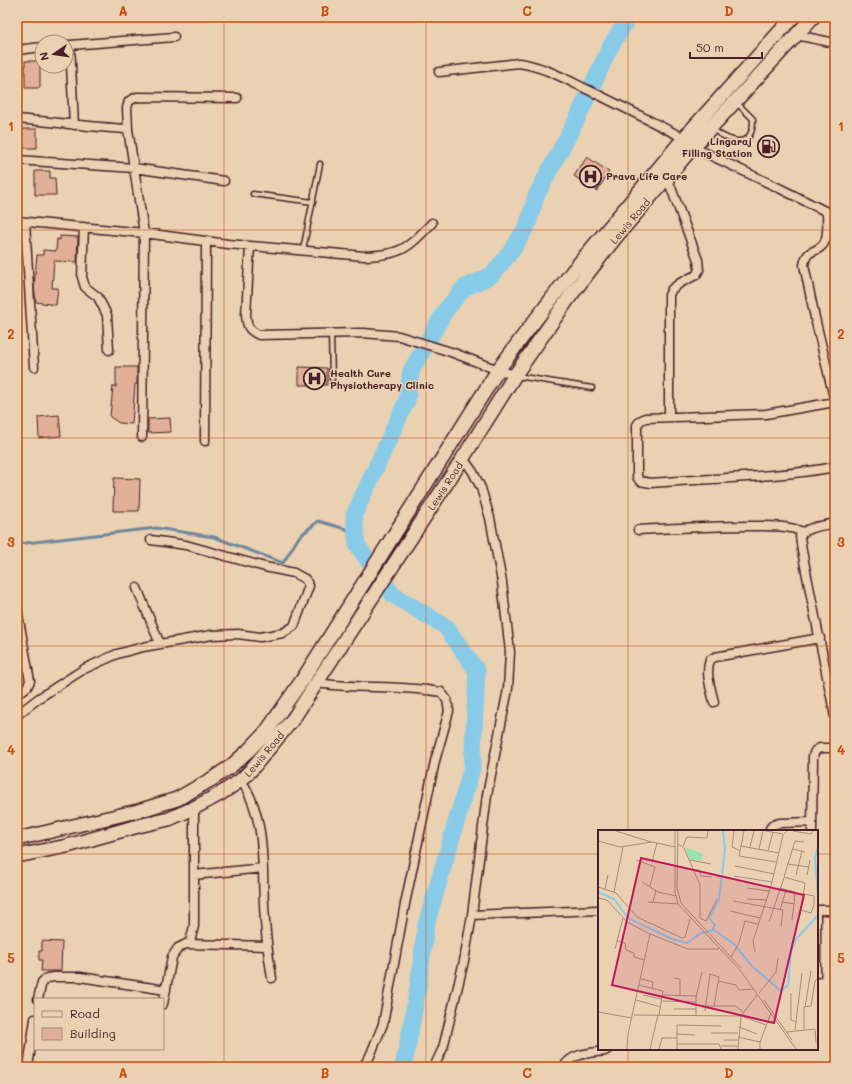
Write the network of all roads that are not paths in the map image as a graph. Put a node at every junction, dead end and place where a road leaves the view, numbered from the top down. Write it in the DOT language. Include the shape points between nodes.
graph roads {
  1 [pos="793,17"];
  2 [pos="813,17"];
  3 [pos="796,35"];
  4 [pos="174,37"];
  5 [pos="835,43"];
  6 [pos="74,45"];
  7 [pos="34,48"];
  8 [pos="17,50"];
  9 [pos="439,72"];
  10 [pos="70,74"];
  11 [pos="740,76"];
  12 [pos="750,84"];
  13 [pos="237,98"];
  14 [pos="735,101"];
  15 [pos="17,119"];
  16 [pos="74,124"];
  17 [pos="710,128"];
  18 [pos="128,129"];
  19 [pos="688,143"];
  20 [pos="17,160"];
  21 [pos="320,164"];
  22 [pos="134,168"];
  23 [pos="667,177"];
  24 [pos="224,181"];
  25 [pos="253,194"];
  26 [pos="312,202"];
  27 [pos="831,213"];
  28 [pos="21,222"];
  29 [pos="432,223"];
  30 [pos="84,227"];
  31 [pos="144,233"];
  32 [pos="206,241"];
  33 [pos="250,246"];
  34 [pos="304,250"];
  35 [pos="331,334"];
  36 [pos="109,350"];
  37 [pos="34,367"];
  38 [pos="498,370"];
  39 [pos="515,375"];
  40 [pos="332,379"];
  41 [pos="592,388"];
  42 [pos="835,402"];
  43 [pos="669,417"];
  44 [pos="142,437"];
  45 [pos="205,441"];
  46 [pos="463,458"];
  47 [pos="835,467"];
  48 [pos="835,525"];
  49 [pos="638,530"];
  50 [pos="803,532"];
  51 [pos="152,540"];
  52 [pos="137,588"];
  53 [pos="17,609"];
  54 [pos="820,638"];
  55 [pos="160,644"];
  56 [pos="316,683"];
  57 [pos="17,694"];
  58 [pos="714,702"];
  59 [pos="17,715"];
  60 [pos="835,717"];
  61 [pos="835,748"];
  62 [pos="241,780"];
  63 [pos="202,785"];
  64 [pos="210,799"];
  65 [pos="194,808"];
  66 [pos="812,827"];
  67 [pos="770,830"];
  68 [pos="17,839"];
  69 [pos="17,856"];
  70 [pos="263,868"];
  71 [pos="194,876"];
  72 [pos="598,910"];
  73 [pos="818,910"];
  74 [pos="835,910"];
  75 [pos="472,915"];
  76 [pos="186,944"];
  77 [pos="267,946"];
  78 [pos="272,978"];
  79 [pos="166,990"];
  80 [pos="38,998"];
  81 [pos="164,999"];
  82 [pos="34,1026"];
  83 [pos="606,1050"];
  84 [pos="28,1067"];
  85 [pos="363,1067"];
  86 [pos="434,1067"];
  87 [pos="564,1067"];
  1 -- 11 [label="main road, Lewis Road"];
  2 -- 3 [label="main road, Lewis Road"];
  3 -- 5 [label="street"];
  3 -- 12 [label="main road, Lewis Road"];
  4 -- 6 [label="street"];
  7 -- 8 [label="street"];
  9 -- 19 [label="street" via="529,64 610,100"];
  10 -- 16 [label="street"];
  11 -- 12 [label="main road"];
  11 -- 19 [label="main road, Lewis Road"];
  12 -- 14 [label="main road, Lewis Road"];
  13 -- 18 [label="street" via="133,98 127,108"];
  14 -- 17 [label="main road, Lewis Road"];
  14 -- 17 [label="lane" via="753,119 752,134 738,141 723,137"];
  15 -- 16 [label="street"];
  16 -- 18 [label="street"];
  17 -- 19 [label="main road, Lewis Road"];
  18 -- 22 [label="street"];
  19 -- 23 [label="main road, Lewis Road"];
  19 -- 27 [label="street"];
  19 -- 38 [label="main road, Lewis Road" via="572,272"];
  20 -- 22 [label="street"];
  21 -- 26 [label="lane"];
  22 -- 24 [label="street"];
  22 -- 31 [label="street"];
  23 -- 39 [label="main road, Lewis Road" via="571,295"];
  23 -- 43 [label="street" via="698,260 699,270 696,275 672,289 669,295"];
  25 -- 26 [label="lane"];
  26 -- 34 [label="lane"];
  27 -- 42 [label="street" via="823,244 809,253 804,265"];
  28 -- 30 [label="street"];
  28 -- 37 [label="street"];
  29 -- 34 [label="street" via="410,245 392,254 364,256"];
  30 -- 31 [label="street"];
  30 -- 36 [label="street" via="82,277 85,287 98,297 107,315"];
  31 -- 32 [label="street"];
  31 -- 44 [label="street"];
  32 -- 33 [label="street"];
  32 -- 45 [label="street"];
  33 -- 34 [label="street"];
  33 -- 35 [label="street" via="246,315 247,325 252,332 258,335"];
  35 -- 38 [label="street" via="399,336"];
  35 -- 40 [label="lane"];
  38 -- 39 [label="street"];
  38 -- 63 [label="main road, Lewis Road" via="303,680 266,732 230,767"];
  39 -- 41 [label="lane"];
  39 -- 46 [label="main road, Lewis Road"];
  42 -- 43 [label="street" via="766,414"];
  43 -- 47 [label="street" via="645,418 637,425 637,477 640,481 810,472"];
  46 -- 56 [label="main road, Lewis Road"];
  46 -- 75 [label="street" via="482,488 490,518 502,582 510,652 508,689 487,794"];
  48 -- 50 [label="street"];
  49 -- 50 [label="street" via="769,526"];
  50 -- 54 [label="street" via="800,543"];
  51 -- 55 [label="street" via="186,544 265,567 294,572 305,579 309,586 294,626 284,633 260,637 238,634 212,635"];
  52 -- 55 [label="street"];
  53 -- 57 [label="street" via="30,681 27,687"];
  54 -- 58 [label="street" via="710,660 708,672"];
  54 -- 60 [label="street"];
  55 -- 59 [label="street" via="117,654 84,669"];
  56 -- 62 [label="main road, Lewis Road" via="293,719"];
  56 -- 85 [label="street" via="441,692 447,700 449,711 435,761 383,1024"];
  61 -- 66 [label="street" via="814,750"];
  62 -- 64 [label="main road, Lewis Road"];
  62 -- 70 [label="street" via="254,805 260,825"];
  63 -- 64 [label="main road"];
  63 -- 68 [label="main road, Lewis Road" via="177,799 138,811"];
  64 -- 65 [label="main road, Lewis Road"];
  65 -- 69 [label="main road, Lewis Road" via="169,819 67,846"];
  65 -- 71 [label="street"];
  66 -- 67 [label="street" via="780,822"];
  70 -- 71 [label="street"];
  70 -- 77 [label="street"];
  71 -- 76 [label="street" via="194,926 190,942"];
  72 -- 75 [label="street"];
  73 -- 74 [label="street"];
  75 -- 86 [label="street" via="443,1048"];
  76 -- 77 [label="street"];
  76 -- 79 [label="street" via="178,948 172,957"];
  77 -- 78 [label="street"];
  79 -- 80 [label="street" via="80,978 54,977 42,982"];
  79 -- 81 [label="street"];
  82 -- 84 [label="street"];
  83 -- 87 [label="street" via="572,1058"];
}
